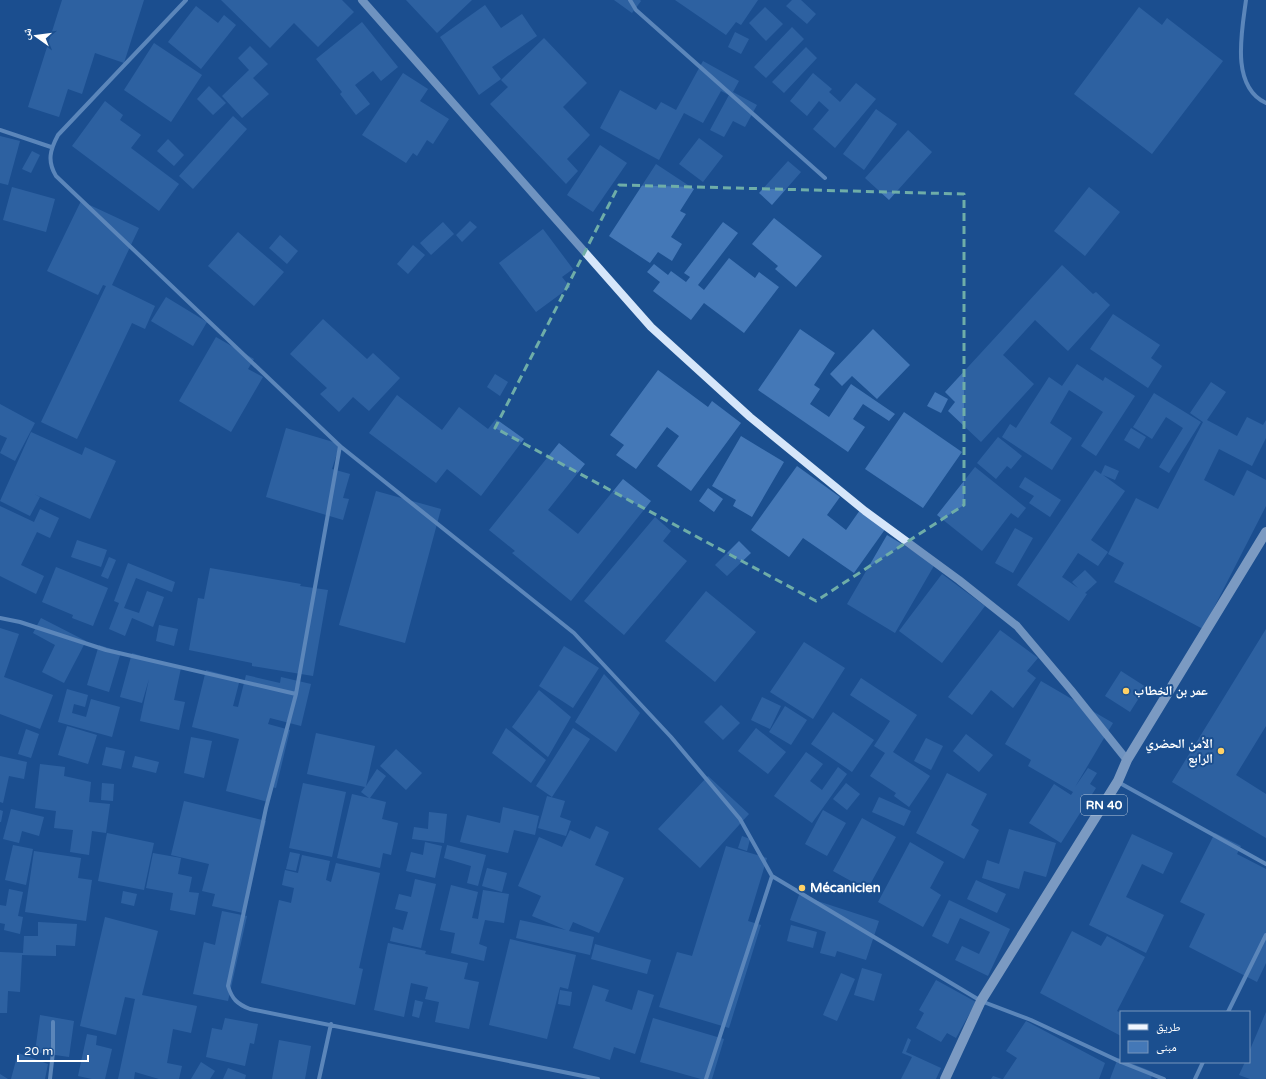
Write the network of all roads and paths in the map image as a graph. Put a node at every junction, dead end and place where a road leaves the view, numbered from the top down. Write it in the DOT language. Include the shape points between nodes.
graph roads {
  1 [pos="186,0"];
  2 [pos="362,0"];
  3 [pos="630,0"];
  4 [pos="1246,0"];
  5 [pos="1266,103"];
  6 [pos="0,130"];
  7 [pos="51,147"];
  8 [pos="825,178"];
  9 [pos="340,446"];
  10 [pos="1266,532"];
  11 [pos="0,618"];
  12 [pos="296,694"];
  13 [pos="1127,760"];
  14 [pos="1118,782"];
  15 [pos="1266,864"];
  16 [pos="772,876"];
  17 [pos="1266,935"];
  18 [pos="981,1001"];
  19 [pos="1228,1011"];
  20 [pos="53,1022"];
  21 [pos="331,1024"];
  22 [pos="1120,1062"];
  23 [pos="1124,1063"];
  24 [pos="1203,1063"];
  25 [pos="50,1079"];
  26 [pos="319,1079"];
  27 [pos="598,1079"];
  28 [pos="706,1079"];
  29 [pos="945,1079"];
  30 [pos="1164,1079"];
  31 [pos="1195,1079"];
  1 -- 7 [label="street" via="58,135"];
  2 -- 13 [label="main road" via="651,327 750,417 859,506 960,580 1017,626"];
  3 -- 8 [label="street" via="636,10"];
  4 -- 5 [label="street" via="1240,52 1245,79 1253,92"];
  6 -- 7 [label="street"];
  7 -- 9 [label="street" via="51,167 56,176"];
  9 -- 12 [label="street"];
  9 -- 16 [label="street" via="574,633 671,737 740,819"];
  10 -- 13 [label="main road, RN 40"];
  11 -- 12 [label="street" via="106,650"];
  12 -- 21 [label="street" via="266,808 228,986 231,995 241,1006"];
  13 -- 14 [label="main road, RN 40"];
  14 -- 15 [label="street"];
  14 -- 18 [label="main road, RN 40"];
  16 -- 18 [label="street"];
  16 -- 28 [label="street"];
  17 -- 19 [label="street"];
  18 -- 22 [label="street" via="1031,1020"];
  18 -- 29 [label="main road, RN 40"];
  20 -- 25 [label="street"];
  21 -- 26 [label="street"];
  21 -- 27 [label="street"];
  23 -- 30 [label="street"];
  24 -- 31 [label="street"];
}
